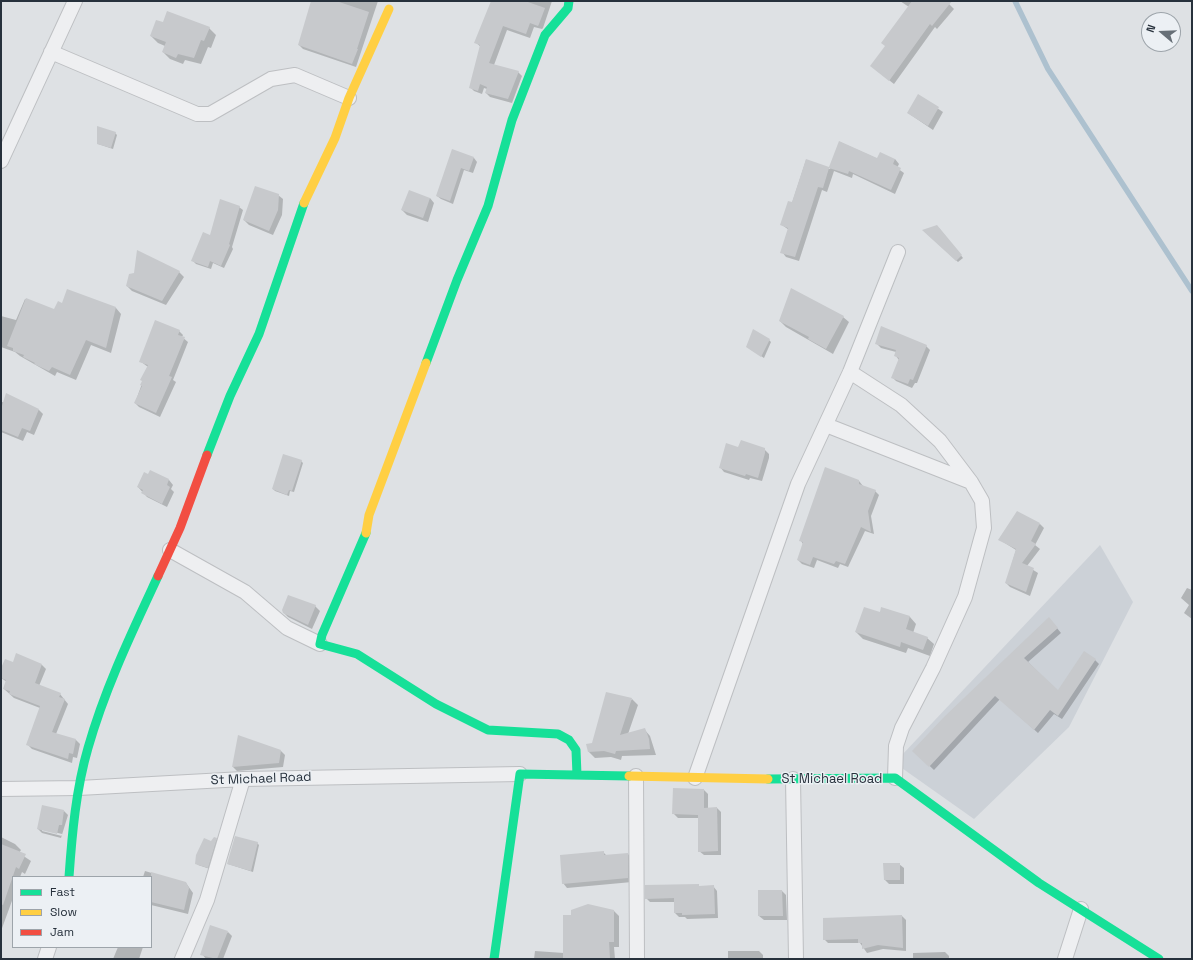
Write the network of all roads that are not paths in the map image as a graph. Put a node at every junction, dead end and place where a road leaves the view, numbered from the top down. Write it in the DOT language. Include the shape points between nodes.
graph roads {
  1 [pos="75,1"];
  2 [pos="569,1"];
  3 [pos="389,9"];
  4 [pos="51,52"];
  5 [pos="350,98"];
  6 [pos="1,161"];
  7 [pos="898,252"];
  8 [pos="850,372"];
  9 [pos="826,425"];
  10 [pos="971,482"];
  11 [pos="170,550"];
  12 [pos="320,644"];
  13 [pos="520,774"];
  14 [pos="577,774"];
  15 [pos="636,776"];
  16 [pos="695,778"];
  17 [pos="895,778"];
  18 [pos="243,779"];
  19 [pos="793,780"];
  20 [pos="79,788"];
  21 [pos="1,789"];
  22 [pos="69,876"];
  23 [pos="1081,909"];
  24 [pos="49,948"];
  25 [pos="45,959"];
  26 [pos="182,959"];
  27 [pos="494,959"];
  28 [pos="637,959"];
  29 [pos="796,959"];
  30 [pos="1065,959"];
  31 [pos="1159,959"];
  1 -- 4 [label="street"];
  2 -- 12 [label="street" via="568,8 545,35 539,50 512,120 488,206 457,280 369,515 366,536"];
  3 -- 5 [label="street"];
  4 -- 5 [label="street" via="197,114 210,114 271,79 295,75"];
  4 -- 6 [label="street"];
  5 -- 11 [label="street" via="335,138 301,209 259,334 230,396"];
  7 -- 8 [label="street"];
  8 -- 9 [label="street"];
  8 -- 10 [label="street" via="901,405 929,430"];
  9 -- 10 [label="street"];
  9 -- 16 [label="street" via="798,484"];
  10 -- 17 [label="street" via="982,501 984,528 965,597 900,734 896,746"];
  11 -- 12 [label="street" via="245,592 287,628"];
  11 -- 20 [label="street" via="118,658 88,748"];
  12 -- 14 [label="street" via="357,654 436,704 488,730 558,734 569,740 576,750"];
  13 -- 14 [label="street, St Michael Road"];
  13 -- 18 [label="street, St Michael Road"];
  13 -- 27 [label="street"];
  14 -- 15 [label="street, St Michael Road"];
  15 -- 16 [label="street, St Michael Road"];
  15 -- 28 [label="street"];
  16 -- 19 [label="street, St Michael Road"];
  17 -- 19 [label="street, St Michael Road"];
  17 -- 23 [label="street, St Michael Road" via="1039,883"];
  18 -- 20 [label="street, St Michael Road"];
  18 -- 26 [label="street" via="207,900"];
  19 -- 29 [label="street"];
  20 -- 21 [label="street, St Michael Road"];
  20 -- 22 [label="street"];
  23 -- 30 [label="street"];
  23 -- 31 [label="street, St Michael Road"];
  24 -- 25 [label="street"];
}
